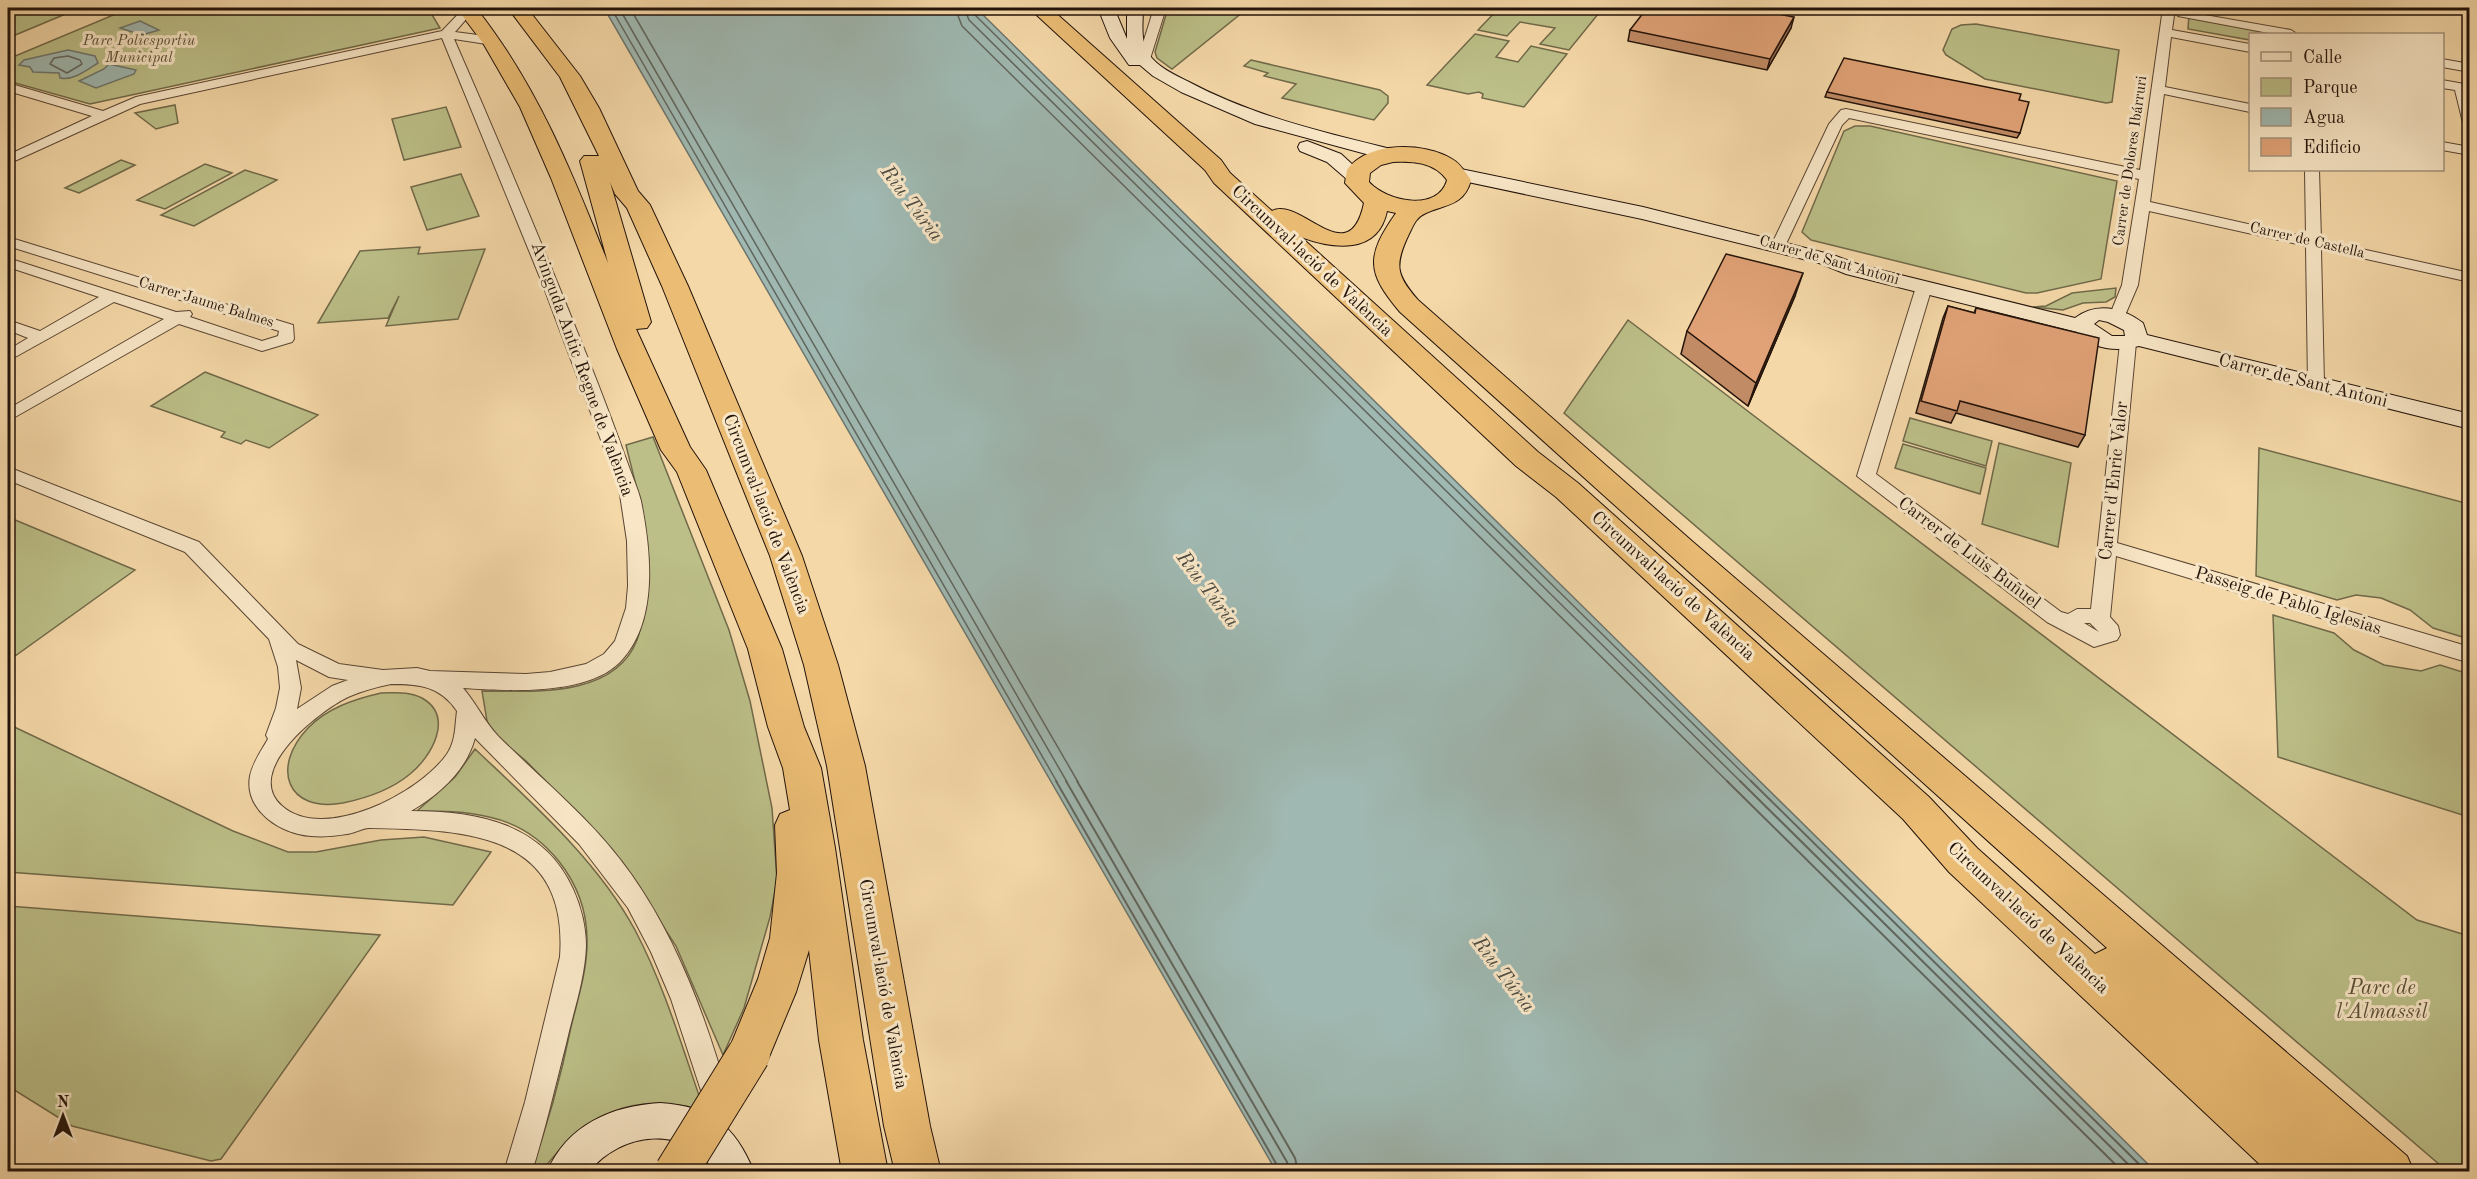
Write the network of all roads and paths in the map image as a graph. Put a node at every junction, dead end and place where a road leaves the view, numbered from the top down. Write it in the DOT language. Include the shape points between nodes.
graph roads {
  1 [pos="517,8"];
  2 [pos="532,8"];
  3 [pos="1039,8"];
  4 [pos="1106,8"];
  5 [pos="1135,8"];
  6 [pos="1160,8"];
  7 [pos="2169,8"];
  8 [pos="466,9"];
  9 [pos="2182,14"];
  10 [pos="2166,33"];
  11 [pos="2286,33"];
  12 [pos="447,34"];
  13 [pos="493,40"];
  14 [pos="2249,48"];
  15 [pos="549,51"];
  16 [pos="1144,59"];
  17 [pos="2444,63"];
  18 [pos="2469,68"];
  19 [pos="2444,84"];
  20 [pos="8,87"];
  21 [pos="2465,88"];
  22 [pos="2157,89"];
  23 [pos="2249,108"];
  24 [pos="102,114"];
  25 [pos="2469,123"];
  26 [pos="2444,146"];
  27 [pos="2469,151"];
  28 [pos="1392,155"];
  29 [pos="8,160"];
  30 [pos="1213,165"];
  31 [pos="2312,171"];
  32 [pos="2147,176"];
  33 [pos="1356,177"];
  34 [pos="1456,183"];
  35 [pos="1377,200"];
  36 [pos="638,205"];
  37 [pos="2144,205"];
  38 [pos="1418,207"];
  39 [pos="8,241"];
  40 [pos="2314,243"];
  41 [pos="1778,246"];
  42 [pos="8,262"];
  43 [pos="2469,278"];
  44 [pos="1924,287"];
  45 [pos="113,296"];
  46 [pos="203,302"];
  47 [pos="178,317"];
  48 [pos="2116,317"];
  49 [pos="8,325"];
  50 [pos="2084,327"];
  51 [pos="41,337"];
  52 [pos="2133,341"];
  53 [pos="8,356"];
  54 [pos="2316,384"];
  55 [pos="8,416"];
  56 [pos="2469,422"];
  57 [pos="691,470"];
  58 [pos="8,473"];
  59 [pos="2107,547"];
  60 [pos="2100,619"];
  61 [pos="277,637"];
  62 [pos="2469,655"];
  63 [pos="417,677"];
  64 [pos="388,678"];
  65 [pos="467,712"];
  66 [pos="786,727"];
  67 [pos="273,746"];
  68 [pos="1916,808"];
  69 [pos="368,820"];
  70 [pos="518,1172"];
  71 [pos="566,1172"];
  72 [pos="676,1172"];
  73 [pos="736,1172"];
  74 [pos="865,1172"];
  75 [pos="918,1172"];
  76 [pos="2302,1172"];
  77 [pos="2362,1172"];
  78 [pos="2391,1172"];
  1 -- 15 [label="highway, Circumval·lació de València"];
  2 -- 36 [label="highway" via="571,61 595,103 637,192"];
  3 -- 30 [label="highway, Circumval·lació de València"];
  4 -- 33 [label="street" via="1118,38 1139,66 1179,96 1257,131 1334,158"];
  5 -- 16 [label="street" via="1134,38"];
  6 -- 16 [label="street"];
  7 -- 10 [label="street, Carrer de Dolores Ibárruri"];
  8 -- 12 [label="street"];
  8 -- 13 [label="highway"];
  9 -- 11 [label="street"];
  10 -- 14 [label="street"];
  10 -- 22 [label="street, Carrer de Dolores Ibárruri"];
  12 -- 13 [label="street"];
  12 -- 24 [label="street" via="136,101"];
  12 -- 63 [label="street, Avinguda Antic Regne de València" via="527,222 632,501 637,594 632,630 625,643 612,658 592,671 566,679 539,680"];
  13 -- 57 [label="highway" via="524,90 605,289 676,450"];
  15 -- 36 [label="highway, Circumval·lació de València" via="561,62 627,194"];
  15 -- 57 [label="highway" via="586,143 643,343 686,448"];
  16 -- 28 [label="street" via="1163,75 1230,109 1299,133"];
  17 -- 18 [label="street"];
  19 -- 21 [label="street"];
  20 -- 24 [label="street"];
  21 -- 25 [label="street"];
  22 -- 23 [label="street"];
  22 -- 32 [label="street, Carrer de Dolores Ibárruri"];
  24 -- 29 [label="street"];
  26 -- 27 [label="street"];
  28 -- 33 [label="highway" via="1366,163"];
  28 -- 34 [label="highway" via="1424,156 1446,165"];
  30 -- 35 [label="highway" via="1236,175 1296,226 1314,236 1359,237 1370,229"];
  30 -- 68 [label="highway, Circumval·lació de València" via="1222,178 1527,459 1567,490"];
  31 -- 40 [label="street"];
  32 -- 37 [label="street, Carrer de Dolores Ibárruri"];
  32 -- 41 [label="street" via="1846,113 1836,124"];
  33 -- 35 [label="highway" via="1361,190"];
  34 -- 38 [label="highway" via="1444,201"];
  34 -- 41 [label="street, Carrer de Sant Antoni" via="1574,198"];
  35 -- 38 [label="highway"];
  36 -- 75 [label="highway, Circumval·lació de València" via="786,556 821,665 846,766"];
  37 -- 40 [label="street, Carrer de Castella"];
  37 -- 48 [label="street, Carrer de Dolores Ibárruri" via="2130,285"];
  38 -- 78 [label="highway, Circumval·lació de València" via="1405,217 1385,257 1392,285 1408,306"];
  39 -- 46 [label="street, Carrer Jaume Balmes"];
  40 -- 43 [label="street, Carrer de Castella"];
  40 -- 54 [label="street"];
  41 -- 44 [label="street, Carrer de Sant Antoni"];
  42 -- 45 [label="street, Carrer Jaume Balmes"];
  44 -- 50 [label="street, Carrer de Sant Antoni"];
  44 -- 60 [label="street, Carrer de Luis Buñuel" via="1866,476 2086,637 2103,639 2110,635"];
  45 -- 47 [label="street, Carrer Jaume Balmes"];
  45 -- 51 [label="street"];
  46 -- 47 [label="street"];
  46 -- 47 [label="street, Carrer Jaume Balmes" via="286,328 285,339 262,345"];
  47 -- 55 [label="street"];
  48 -- 50 [label="street" via="2094,314 2084,319"];
  48 -- 52 [label="street" via="2135,328"];
  49 -- 51 [label="street"];
  50 -- 52 [label="street, Carrer de Sant Antoni" via="2102,340"];
  51 -- 53 [label="street"];
  52 -- 54 [label="street, Carrer de Sant Antoni"];
  52 -- 59 [label="street, Carrer d'Enric Valor"];
  54 -- 56 [label="street, Carrer de Sant Antoni"];
  57 -- 66 [label="highway" via="765,649"];
  58 -- 61 [label="street" via="192,547"];
  59 -- 60 [label="street, Carrer d'Enric Valor"];
  59 -- 62 [label="street, Passeig de Pablo Iglesias"];
  61 -- 64 [label="street" via="291,649 336,671"];
  61 -- 67 [label="street" via="291,671 292,687"];
  63 -- 64 [label="street"];
  63 -- 65 [label="street" via="441,682 458,695"];
  64 -- 67 [label="street" via="322,700 294,721"];
  65 -- 69 [label="street" via="466,735 454,760 433,784 402,805"];
  65 -- 73 [label="street" via="479,730 600,854 636,901 666,958 711,1081"];
  66 -- 72 [label="highway, bridge" via="797,843 787,955 748,1054"];
  66 -- 74 [label="highway" via="802,768 841,1040"];
  67 -- 69 [label="street" via="261,771 262,795 275,814 299,825 332,828"];
  68 -- 76 [label="highway, Circumval·lació de València" via="1963,860"];
  68 -- 77 [label="highway" via="1974,846 2121,976"];
  69 -- 70 [label="street" via="461,822 500,833 530,849 547,866 567,901 573,933 570,968"];
  71 -- 73 [label="street" via="599,1136 632,1124 662,1120 691,1126 716,1141"];
}
